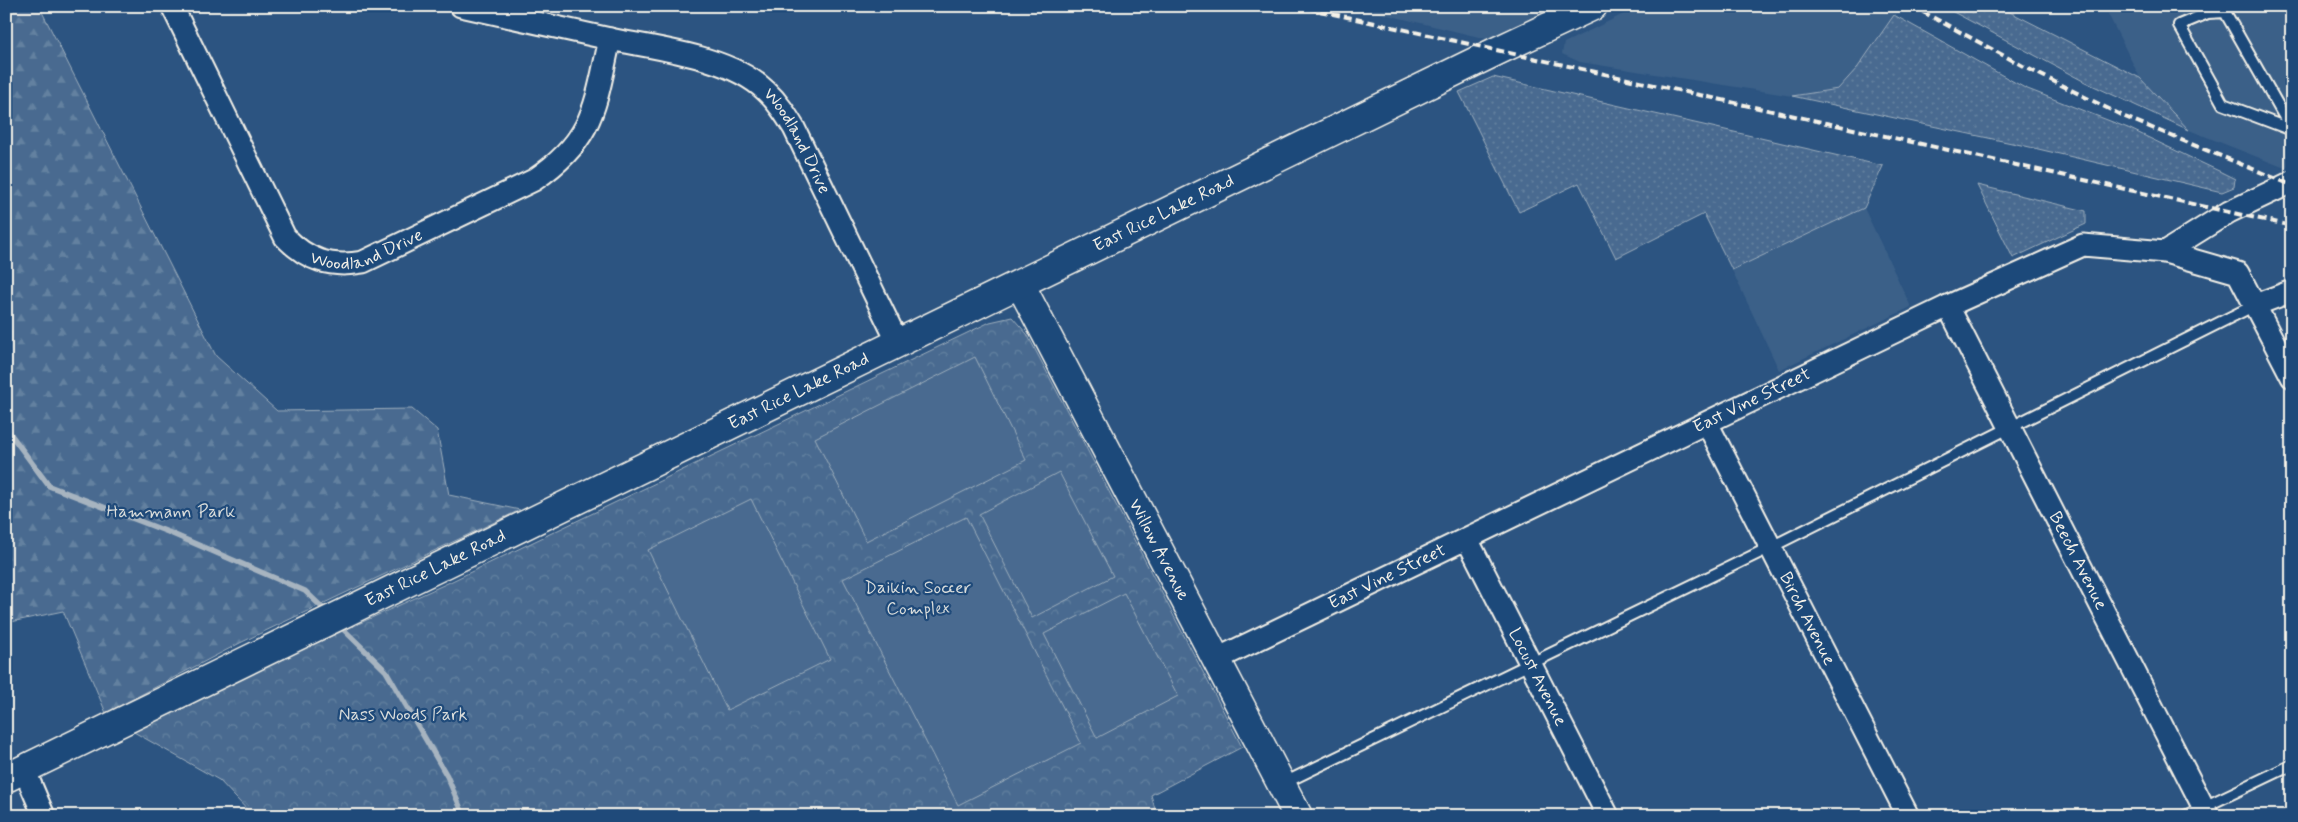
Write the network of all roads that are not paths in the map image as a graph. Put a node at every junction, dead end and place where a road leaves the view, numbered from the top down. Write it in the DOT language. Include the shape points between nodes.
graph roads {
  1 [pos="172,6"];
  2 [pos="461,6"];
  3 [pos="1593,6"];
  4 [pos="610,39"];
  5 [pos="2292,130"];
  6 [pos="2292,182"];
  7 [pos="2165,252"];
  8 [pos="1020,284"];
  9 [pos="2292,291"];
  10 [pos="2255,305"];
  11 [pos="1948,306"];
  12 [pos="898,343"];
  13 [pos="2292,377"];
  14 [pos="1707,423"];
  15 [pos="2010,429"];
  16 [pos="1467,539"];
  17 [pos="1771,547"];
  18 [pos="1217,659"];
  19 [pos="1530,664"];
  20 [pos="2292,765"];
  21 [pos="15,773"];
  22 [pos="1282,784"];
  23 [pos="2199,813"];
  24 [pos="44,816"];
  25 [pos="1298,816"];
  26 [pos="1608,816"];
  27 [pos="1908,816"];
  1 -- 4 [label="street, Woodland Drive" via="284,236 310,258 329,264 363,262 534,180 556,165 584,132 594,108"];
  2 -- 4 [label="street, Woodland Drive"];
  3 -- 8 [label="street, East Rice Lake Road"];
  4 -- 12 [label="street, Woodland Drive" via="729,67 748,77 780,106 794,128"];
  5 -- 5 [label="lane" via="2225,12 2208,13 2179,25 2223,104"];
  6 -- 7 [label="street" via="2229,212"];
  7 -- 10 [label="street, East Vine Street" via="2238,272"];
  7 -- 11 [label="street, East Vine Street" via="2083,245"];
  8 -- 12 [label="street, East Rice Lake Road"];
  8 -- 18 [label="street, Willow Avenue"];
  9 -- 10 [label="street"];
  10 -- 13 [label="street"];
  10 -- 15 [label="lane"];
  11 -- 14 [label="street, East Vine Street"];
  11 -- 15 [label="street, Beech Avenue"];
  12 -- 21 [label="street, East Rice Lake Road"];
  14 -- 16 [label="street, East Vine Street"];
  14 -- 17 [label="street, Birch Avenue"];
  15 -- 17 [label="lane"];
  15 -- 23 [label="street, Beech Avenue"];
  16 -- 18 [label="street, East Vine Street"];
  16 -- 19 [label="street, Locust Avenue"];
  17 -- 19 [label="lane"];
  17 -- 27 [label="street, Birch Avenue"];
  18 -- 22 [label="street, Willow Avenue"];
  19 -- 22 [label="lane"];
  19 -- 26 [label="street, Locust Avenue"];
  20 -- 23 [label="lane"];
  21 -- 24 [label="street"];
  22 -- 25 [label="street, Willow Avenue"];
}
